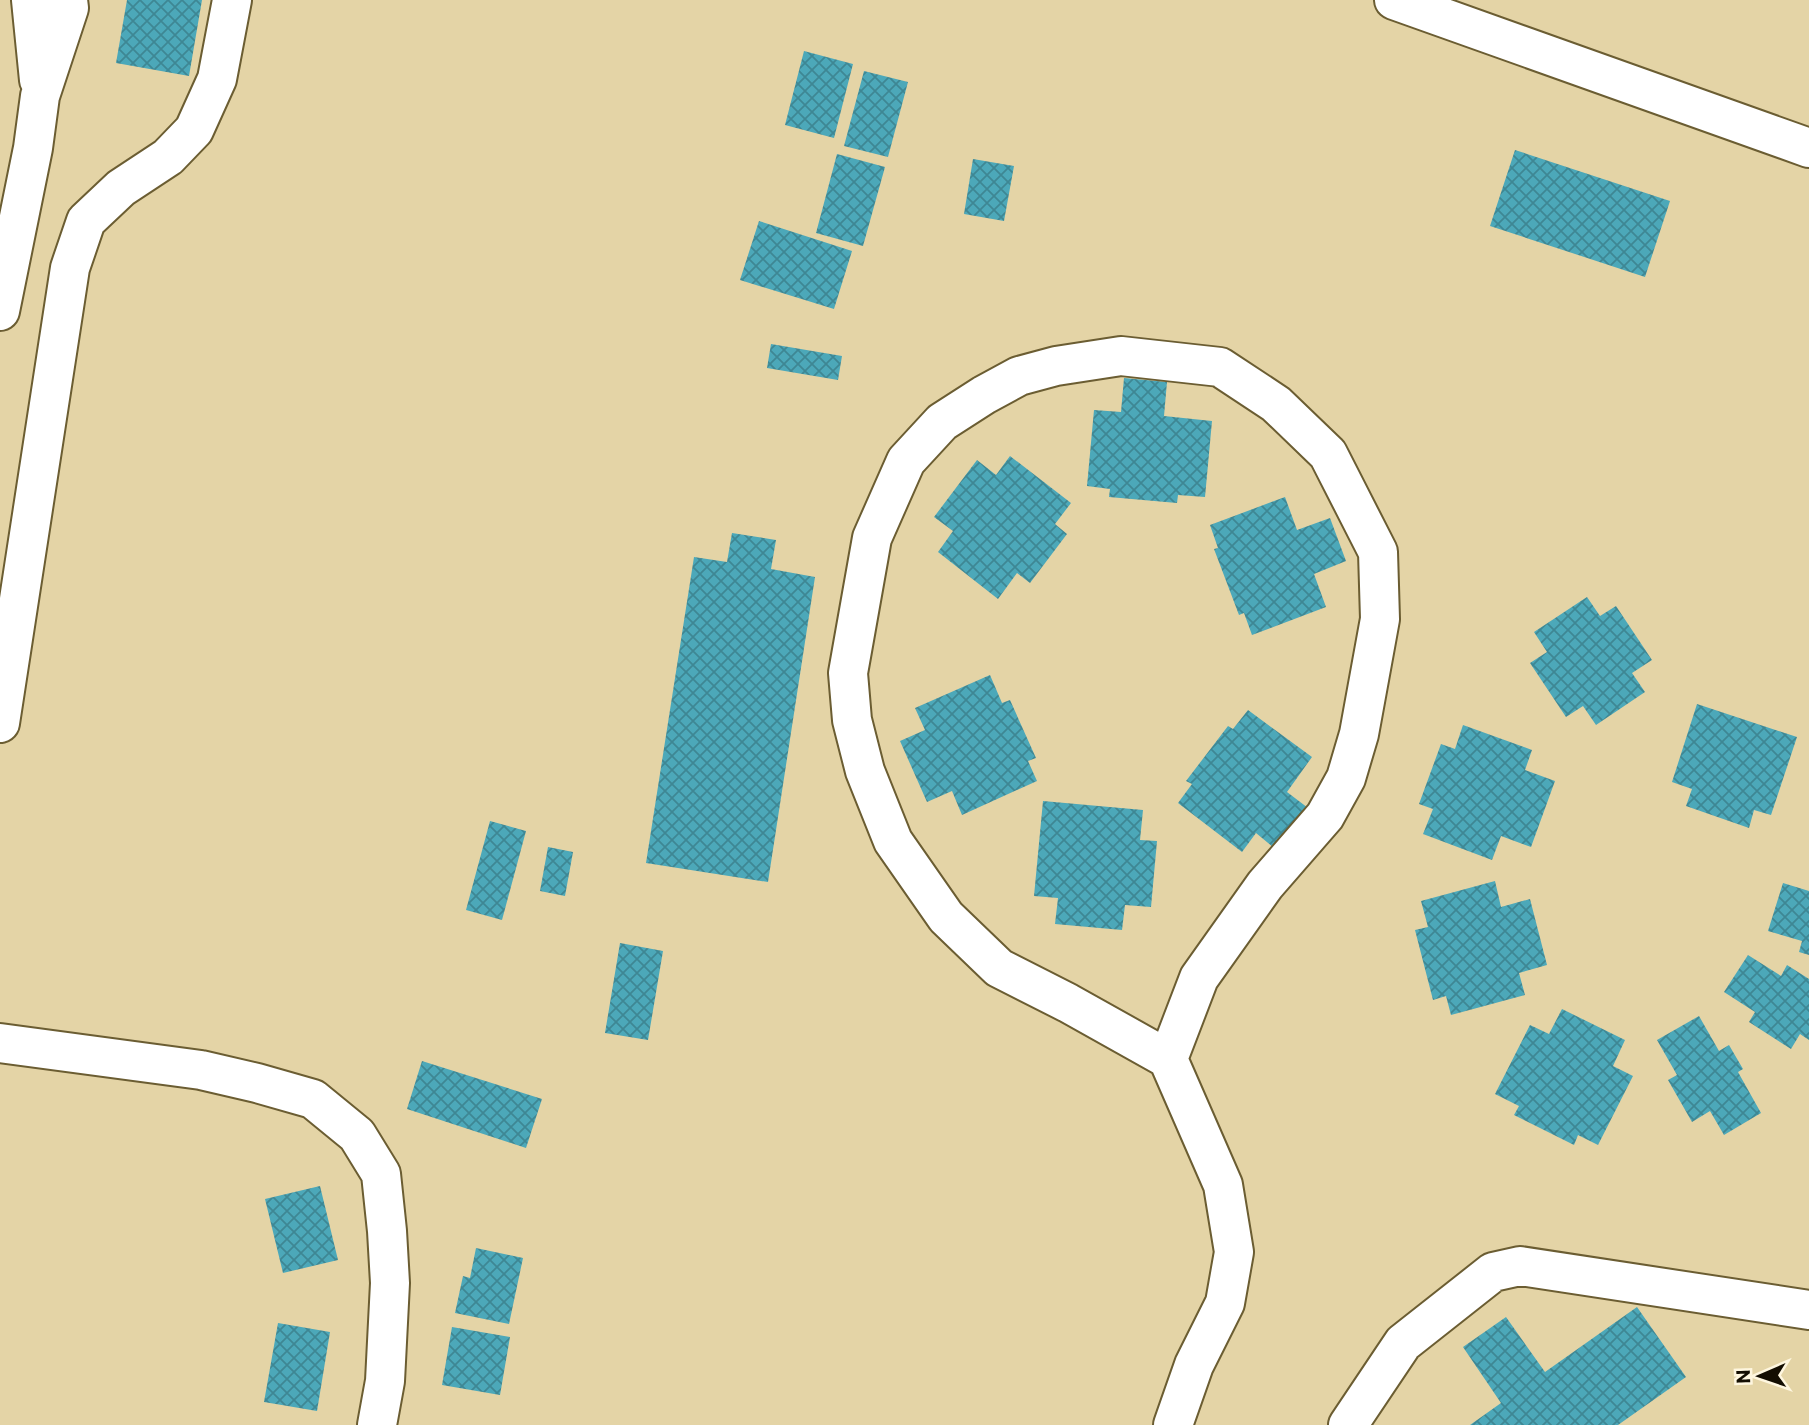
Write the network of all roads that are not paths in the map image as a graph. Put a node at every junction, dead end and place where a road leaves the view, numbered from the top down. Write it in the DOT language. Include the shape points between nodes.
graph roads {
  1 [pos="31,0"];
  2 [pos="68,0"];
  3 [pos="232,0"];
  4 [pos="1394,0"];
  5 [pos="40,96"];
  6 [pos="1809,148"];
  7 [pos="0,312"];
  8 [pos="0,723"];
  9 [pos="0,1043"];
  10 [pos="1168,1059"];
  11 [pos="1809,1310"];
  12 [pos="377,1425"];
  13 [pos="1173,1425"];
  14 [pos="1348,1425"];
  1 -- 5 [label="street"];
  2 -- 5 [label="street"];
  3 -- 8 [label="street" via="217,79 194,130 168,157 121,188 86,221 70,268"];
  4 -- 6 [label="street"];
  5 -- 7 [label="street"];
  9 -- 12 [label="street" via="201,1070 257,1083 313,1099 357,1135 381,1174 389,1257 385,1381"];
  10 -- 10 [label="street" via="999,968 946,917 893,841 865,771 852,720 848,673 872,538 906,461 942,422 1019,376 1121,356 1220,367 1276,404 1328,454 1378,552 1380,619 1359,734 1346,778 1325,816 1265,886 1199,978"];
  10 -- 13 [label="street" via="1223,1185 1234,1252 1225,1303 1194,1365"];
  11 -- 14 [label="street" via="1520,1266 1493,1272 1403,1343"];
}
